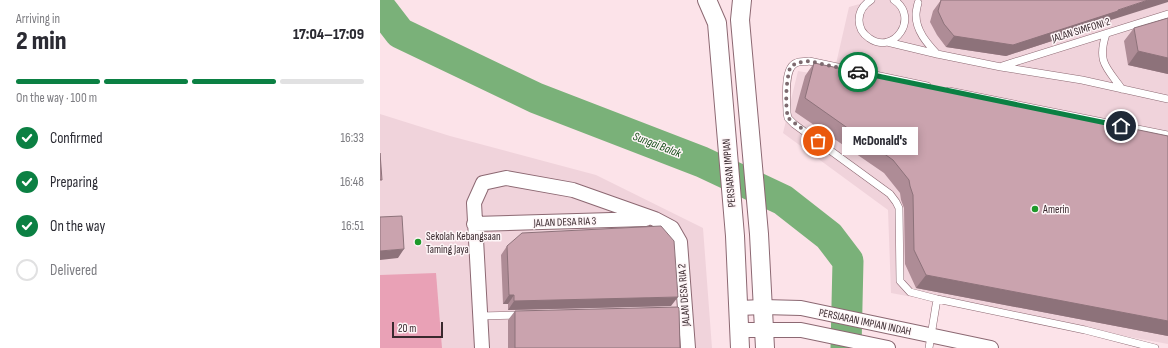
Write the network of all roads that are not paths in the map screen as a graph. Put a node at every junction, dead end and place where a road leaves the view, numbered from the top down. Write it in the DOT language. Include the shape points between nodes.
graph roads {
  1 [pos="707,0"];
  2 [pos="742,0"];
  3 [pos="871,0"];
  4 [pos="894,0"];
  5 [pos="919,1"];
  6 [pos="904,13"];
  7 [pos="1168,14"];
  8 [pos="1106,34"];
  9 [pos="887,42"];
  10 [pos="937,54"];
  11 [pos="1001,67"];
  12 [pos="934,88"];
  13 [pos="942,89"];
  14 [pos="1122,89"];
  15 [pos="1168,99"];
  16 [pos="1168,135"];
  17 [pos="655,219"];
  18 [pos="474,224"];
  19 [pos="937,300"];
  20 [pos="763,307"];
  21 [pos="739,308"];
  22 [pos="527,315"];
  23 [pos="480,316"];
  24 [pos="764,329"];
  25 [pos="740,330"];
  26 [pos="930,342"];
  27 [pos="482,348"];
  28 [pos="688,348"];
  29 [pos="740,348"];
  30 [pos="766,348"];
  31 [pos="888,348"];
  32 [pos="991,348"];
  33 [pos="1155,348"];
  1 -- 21 [label="street, PERSIARAN IMPIAN" via="717,23"];
  2 -- 20 [label="street" via="740,20"];
  3 -- 9 [label="lane" via="862,8 859,15 861,30 872,40"];
  4 -- 6 [label="lane"];
  5 -- 6 [label="lane"];
  5 -- 10 [label="lane" via="916,15 918,27 924,40"];
  6 -- 9 [label="lane" via="904,28 900,35"];
  7 -- 8 [label="lane, JALAN SIMFONI 2"];
  8 -- 11 [label="lane, JALAN SIMFONI 2"];
  8 -- 14 [label="lane" via="1102,47 1103,62"];
  9 -- 10 [label="lane"];
  10 -- 11 [label="lane"];
  11 -- 14 [label="lane"];
  12 -- 19 [label="lane" via="809,61 796,63 790,68 787,77 788,118 890,194 899,208 900,281 910,292"];
  13 -- 16 [label="lane"];
  14 -- 15 [label="lane"];
  17 -- 18 [label="street, JALAN DESA RIA 3"];
  17 -- 18 [label="street" via="573,190 506,178 483,183 474,203"];
  17 -- 28 [label="street, JALAN DESA RIA 2" via="672,228 680,242 682,312"];
  18 -- 23 [label="street"];
  19 -- 26 [label="lane"];
  19 -- 33 [label="lane" via="1085,330"];
  20 -- 21 [label="street, PERSIARAN IMPIAN INDAH"];
  20 -- 24 [label="street"];
  20 -- 26 [label="street, PERSIARAN IMPIAN INDAH" via="800,308 900,330"];
  21 -- 25 [label="street, PERSIARAN IMPIAN"];
  22 -- 23 [label="lane"];
  23 -- 27 [label="street"];
  24 -- 25 [label="street, PERSIARAN IMPIAN INDAH"];
  24 -- 30 [label="street"];
  24 -- 31 [label="street, PERSIARAN IMPIAN INDAH" via="800,330"];
  25 -- 29 [label="street, PERSIARAN IMPIAN"];
  26 -- 32 [label="street, PERSIARAN IMPIAN INDAH"];
}
